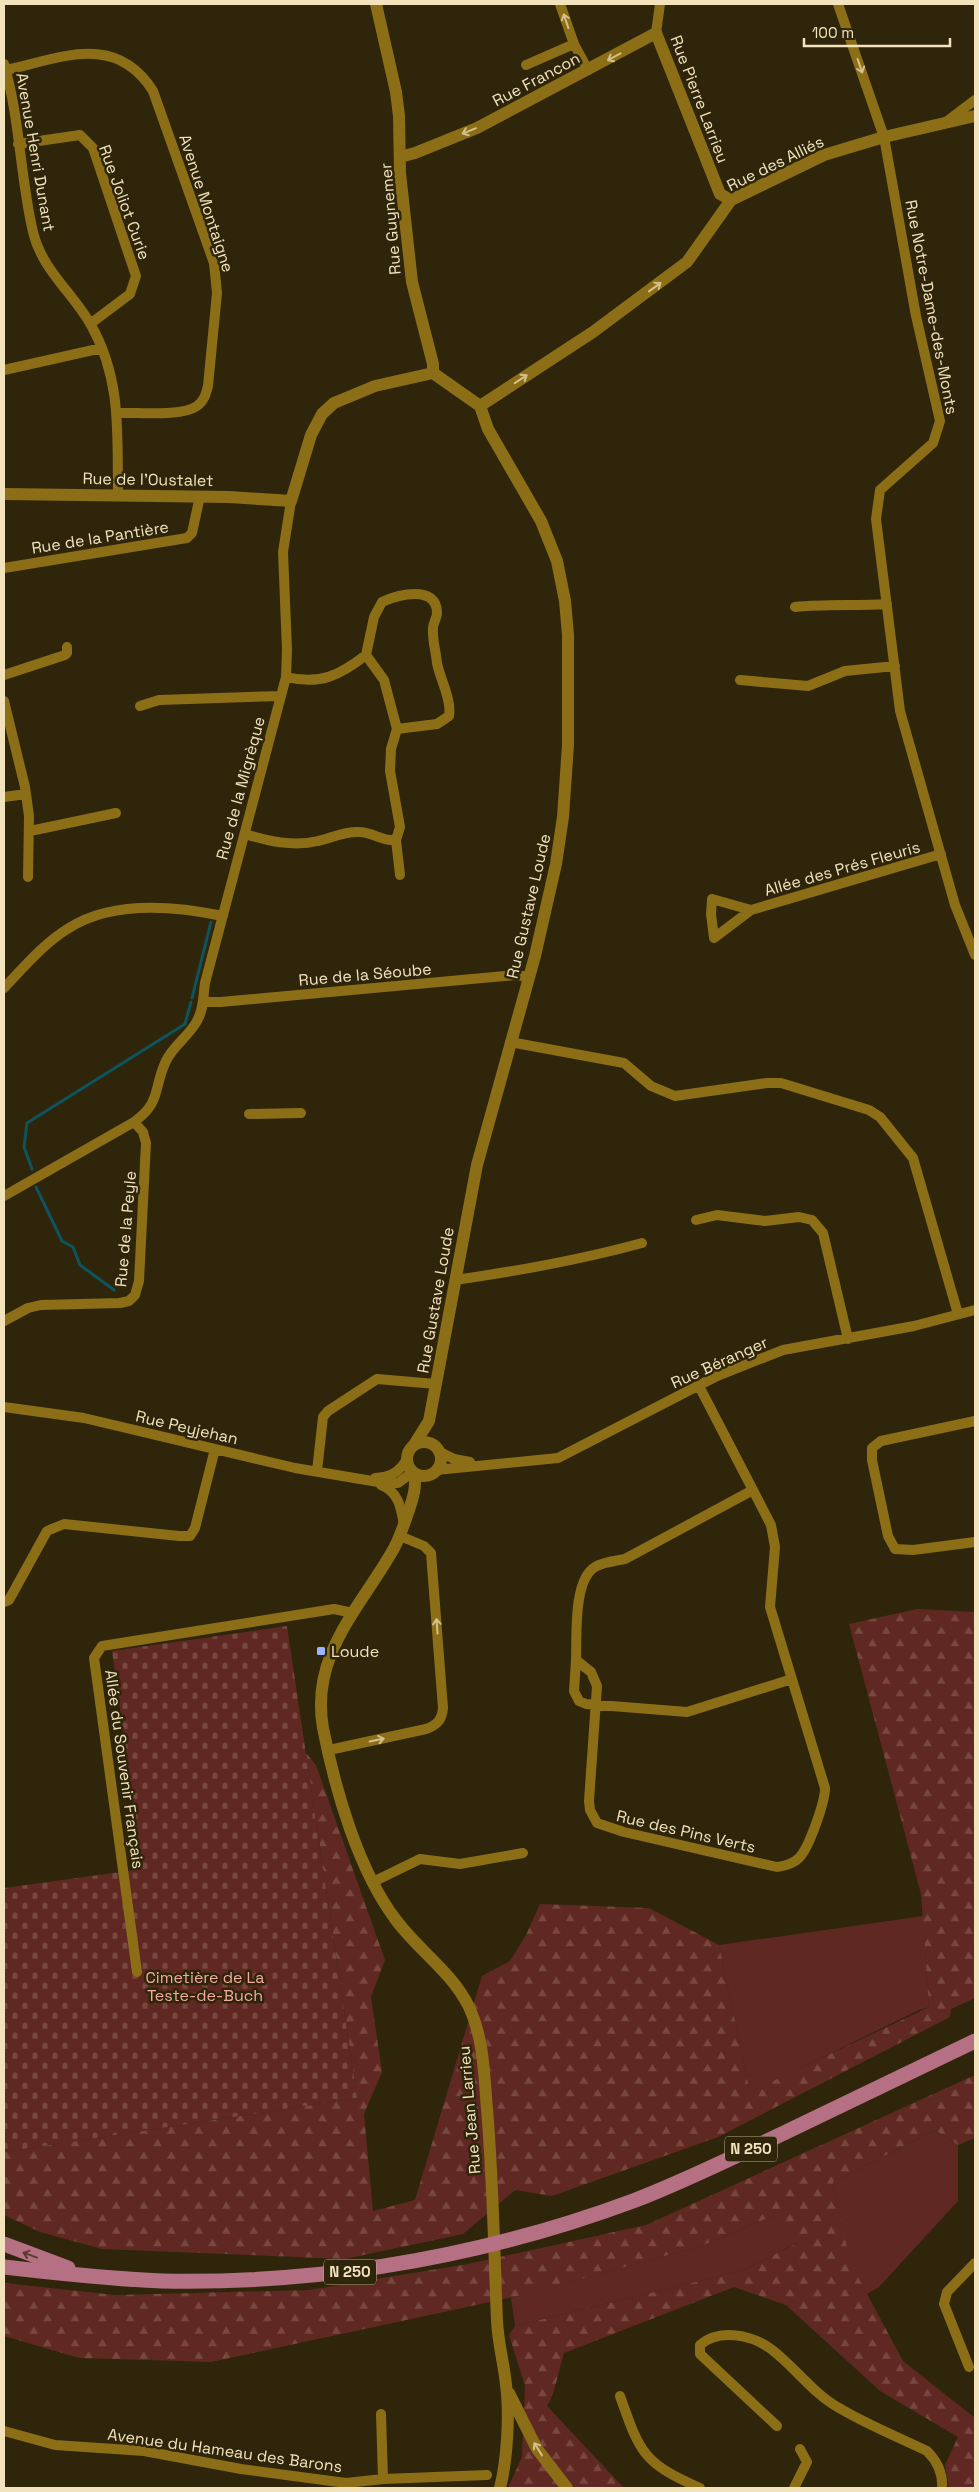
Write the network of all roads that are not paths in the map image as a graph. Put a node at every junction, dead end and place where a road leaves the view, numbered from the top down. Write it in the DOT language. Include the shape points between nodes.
graph roads {
  1 [pos="376,4"];
  2 [pos="560,4"];
  3 [pos="660,4"];
  4 [pos="838,4"];
  5 [pos="656,33"];
  6 [pos="574,44"];
  7 [pos="526,65"];
  8 [pos="5,67"];
  9 [pos="588,70"];
  10 [pos="975,100"];
  11 [pos="975,116"];
  12 [pos="943,124"];
  13 [pos="884,137"];
  14 [pos="18,144"];
  15 [pos="400,157"];
  16 [pos="731,200"];
  17 [pos="90,324"];
  18 [pos="102,348"];
  19 [pos="4,370"];
  20 [pos="433,373"];
  21 [pos="480,406"];
  22 [pos="117,413"];
  23 [pos="4,494"];
  24 [pos="118,495"];
  25 [pos="200,496"];
  26 [pos="292,501"];
  27 [pos="4,568"];
  28 [pos="887,604"];
  29 [pos="795,608"];
  30 [pos="67,647"];
  31 [pos="366,655"];
  32 [pos="895,666"];
  33 [pos="4,675"];
  34 [pos="286,677"];
  35 [pos="740,680"];
  36 [pos="280,696"];
  37 [pos="4,701"];
  38 [pos="140,706"];
  39 [pos="397,730"];
  40 [pos="26,794"];
  41 [pos="4,797"];
  42 [pos="116,813"];
  43 [pos="30,831"];
  44 [pos="244,834"];
  45 [pos="396,840"];
  46 [pos="941,854"];
  47 [pos="400,875"];
  48 [pos="28,877"];
  49 [pos="752,910"];
  50 [pos="223,916"];
  51 [pos="975,955"];
  52 [pos="529,977"];
  53 [pos="4,988"];
  54 [pos="204,1002"];
  55 [pos="510,1042"];
  56 [pos="301,1113"];
  57 [pos="249,1114"];
  58 [pos="134,1122"];
  59 [pos="4,1196"];
  60 [pos="696,1220"];
  61 [pos="642,1244"];
  62 [pos="455,1280"];
  63 [pos="975,1310"];
  64 [pos="958,1314"];
  65 [pos="4,1321"];
  66 [pos="848,1339"];
  67 [pos="436,1384"];
  68 [pos="699,1386"];
  69 [pos="4,1407"];
  70 [pos="429,1421"];
  71 [pos="975,1421"];
  72 [pos="414,1445"];
  73 [pos="215,1448"];
  74 [pos="437,1449"];
  75 [pos="407,1459"];
  76 [pos="485,1465"];
  77 [pos="436,1471"];
  78 [pos="317,1472"];
  79 [pos="414,1473"];
  80 [pos="364,1479"];
  81 [pos="753,1490"];
  82 [pos="415,1493"];
  83 [pos="402,1530"];
  84 [pos="975,1542"];
  85 [pos="4,1602"];
  86 [pos="353,1613"];
  87 [pos="576,1660"];
  88 [pos="792,1679"];
  89 [pos="595,1704"];
  90 [pos="329,1750"];
  91 [pos="523,1853"];
  92 [pos="373,1882"];
  93 [pos="137,1972"];
  94 [pos="975,2041"];
  95 [pos="4,2244"];
  96 [pos="975,2263"];
  97 [pos="4,2266"];
  98 [pos="90,2276"];
  99 [pos="969,2367"];
  100 [pos="507,2387"];
  101 [pos="620,2396"];
  102 [pos="381,2414"];
  103 [pos="777,2426"];
  104 [pos="4,2431"];
  105 [pos="800,2450"];
  106 [pos="487,2475"];
  107 [pos="383,2478"];
  108 [pos="348,2485"];
  109 [pos="375,2488"];
  110 [pos="500,2488"];
  111 [pos="567,2488"];
  112 [pos="700,2488"];
  113 [pos="794,2488"];
  114 [pos="942,2488"];
  1 -- 15 [label="street, Rue Guynemer" via="396,92"];
  6 -- 2 [label="street, one-way"];
  3 -- 5 [label="street"];
  4 -- 13 [label="street, Rue Notre-Dame-des-Monts, one-way"];
  5 -- 9 [label="street, Rue Francon, one-way"];
  5 -- 16 [label="street, Rue Pierre Larrieu" via="720,194"];
  6 -- 7 [label="street"];
  6 -- 9 [label="street"];
  8 -- 14 [label="street, Avenue Henri Dunant"];
  8 -- 22 [label="street, Avenue Montaigne" via="98,53 117,58 140,75 153,91 214,263 217,293 208,386 203,400 184,412"];
  9 -- 15 [label="street, Rue Francon, one-way" via="477,128"];
  10 -- 12 [label="street"];
  11 -- 12 [label="street, Rue des Alliés"];
  12 -- 13 [label="street, Rue des Alliés"];
  13 -- 16 [label="street, Rue des Alliés" via="824,155"];
  13 -- 28 [label="street, Rue Notre-Dame-des-Monts" via="916,316 940,421 933,443 880,490 876,519"];
  14 -- 17 [label="street, Avenue Henri Dunant" via="33,234 50,271"];
  14 -- 17 [label="street, Rue Joliot Curie" via="80,135 93,148 136,276 130,294"];
  15 -- 20 [label="street, Rue Guynemer" via="412,282"];
  21 -- 16 [label="street, Rue des Alliés, one-way" via="593,332 688,262"];
  17 -- 18 [label="street, Avenue Henri Dunant"];
  18 -- 19 [label="street"];
  18 -- 22 [label="street, Avenue Henri Dunant" via="111,373"];
  20 -- 21 [label="street"];
  20 -- 26 [label="street, Rue de la Migrèque" via="375,386 334,403 322,414 311,435"];
  21 -- 52 [label="street, Rue Gustave Loude" via="488,429 547,535 561,581 568,635 568,746 563,817 556,864"];
  22 -- 24 [label="street, Avenue Henri Dunant"];
  23 -- 24 [label="street, Rue de l'Oustalet"];
  24 -- 25 [label="street, Rue de l'Oustalet"];
  25 -- 26 [label="street, Rue de l'Oustalet"];
  25 -- 27 [label="street, Rue de la Pantière" via="192,533 187,538"];
  26 -- 34 [label="street, Rue de la Migrèque" via="283,552"];
  28 -- 29 [label="street" via="840,607 825,604"];
  28 -- 32 [label="street, Rue Notre-Dame-des-Monts"];
  30 -- 33 [label="street" via="65,655"];
  31 -- 34 [label="street" via="339,674 306,681"];
  31 -- 39 [label="street" via="384,680"];
  31 -- 39 [label="street" via="374,617 382,602 412,594 431,600 437,613 433,627 449,716 437,724"];
  32 -- 35 [label="street" via="845,671 808,686"];
  32 -- 46 [label="street, Rue Notre-Dame-des-Monts" via="900,711"];
  34 -- 36 [label="street, Rue de la Migrèque"];
  36 -- 38 [label="street" via="159,700"];
  36 -- 44 [label="street, Rue de la Migrèque"];
  37 -- 40 [label="street"];
  39 -- 45 [label="street" via="391,749 390,771 400,827"];
  40 -- 41 [label="street"];
  40 -- 43 [label="street"];
  42 -- 43 [label="street"];
  43 -- 48 [label="street"];
  44 -- 45 [label="street" via="282,843 318,841 357,832 372,833 388,841"];
  44 -- 50 [label="street, Rue de la Migrèque"];
  45 -- 47 [label="street"];
  46 -- 49 [label="street, Allée des Prés Fleuris"];
  46 -- 51 [label="street, Rue Notre-Dame-des-Monts" via="955,906"];
  49 -- 49 [label="street, Allée des Prés Fleuris" via="712,900 710,914 714,938"];
  50 -- 53 [label="street" via="182,908 158,908 117,911 84,920 69,927 37,954"];
  50 -- 54 [label="street, Rue de la Migrèque" via="205,983"];
  52 -- 54 [label="street, Rue de la Séoube" via="515,975"];
  52 -- 55 [label="street, Rue Gustave Loude"];
  54 -- 58 [label="street, Rue de la Migrèque" via="198,1021 166,1060 154,1103"];
  55 -- 62 [label="street, Rue Gustave Loude" via="477,1164"];
  55 -- 64 [label="street" via="624,1063 656,1089 675,1096 781,1083 869,1110 880,1117 913,1158"];
  56 -- 57 [label="street"];
  58 -- 59 [label="street, Rue de la Migrèque"];
  58 -- 65 [label="street, Rue de la Peyle" via="144,1137 146,1152 139,1281 135,1294 129,1301 120,1303 41,1305"];
  60 -- 66 [label="street" via="718,1216 766,1221 798,1217 812,1220 823,1233"];
  61 -- 62 [label="street" via="534,1268"];
  62 -- 67 [label="street, Rue Gustave Loude"];
  63 -- 64 [label="street, Rue Béranger"];
  64 -- 66 [label="street, Rue Béranger"];
  66 -- 68 [label="street, Rue Béranger" via="763,1356"];
  67 -- 70 [label="street, Rue Gustave Loude"];
  67 -- 78 [label="street" via="376,1379 328,1411 323,1417"];
  68 -- 76 [label="street, Rue Béranger" via="558,1458"];
  68 -- 81 [label="street, Rue des Pins Verts"];
  69 -- 73 [label="street, Rue Peyjehan" via="84,1418"];
  70 -- 72 [label="street, Rue Gustave Loude"];
  70 -- 74 [label="street, Rue Gustave Loude"];
  71 -- 84 [label="street" via="881,1441 872,1448 872,1460 888,1536 895,1549"];
  72 -- 74 [label="street" via="425,1442"];
  72 -- 75 [label="street"];
  73 -- 78 [label="street, Rue Peyjehan"];
  73 -- 85 [label="street" via="195,1528 190,1536 64,1524 54,1526 47,1531 9,1600"];
  74 -- 76 [label="street, Rue Béranger" via="454,1459"];
  74 -- 77 [label="street" via="440,1462"];
  75 -- 79 [label="street"];
  75 -- 80 [label="street, Rue Peyjehan" via="390,1476"];
  76 -- 77 [label="street, Rue Béranger"];
  77 -- 79 [label="street" via="425,1476"];
  77 -- 82 [label="street, Rue Jean Larrieu" via="422,1482"];
  78 -- 80 [label="street, Rue Peyjehan"];
  79 -- 80 [label="street, Rue Peyjehan" via="392,1484"];
  79 -- 82 [label="street, Rue Jean Larrieu"];
  80 -- 83 [label="street, Rue Peyjehan" via="392,1491 400,1506"];
  81 -- 87 [label="street" via="625,1559 603,1563 586,1574 579,1602"];
  81 -- 88 [label="street, Rue des Pins Verts" via="774,1535 770,1607"];
  82 -- 83 [label="street, Rue Jean Larrieu"];
  83 -- 86 [label="street, Rue Jean Larrieu"];
  90 -- 83 [label="street, one-way" via="426,1729 441,1719 443,1708 431,1553"];
  86 -- 90 [label="street, Rue Jean Larrieu" via="333,1646 325,1673 322,1713"];
  86 -- 93 [label="street, Allée du Souvenir Français" via="334,1609 102,1646 94,1658"];
  87 -- 89 [label="street, Rue des Pins Verts" via="595,1679"];
  87 -- 89 [label="street" via="576,1697 586,1704"];
  88 -- 89 [label="street" via="687,1712"];
  88 -- 89 [label="street, Rue des Pins Verts" via="825,1794 802,1853 790,1864 777,1867 597,1823 590,1810"];
  90 -- 92 [label="street, Rue Jean Larrieu" via="349,1822"];
  91 -- 92 [label="street" via="460,1864 420,1859"];
  92 -- 100 [label="street, Rue Jean Larrieu" via="401,1927 456,1986 478,2033 494,2195 498,2328"];
  94 -- 98 [label="main road, N 250" via="683,2180 586,2218 518,2237 411,2263 294,2278 160,2280"];
  98 -- 95 [label="main road, one-way"];
  96 -- 99 [label="street" via="947,2292 944,2304"];
  97 -- 98 [label="main road, N 250"];
  100 -- 110 [label="street, Rue Jean Larrieu"];
  111 -- 100 [label="street, one-way" via="537,2449"];
  101 -- 112 [label="street" via="639,2445 648,2458 667,2474"];
  102 -- 107 [label="street"];
  103 -- 114 [label="street" via="700,2354 700,2345 704,2341 720,2336 740,2336 771,2349 817,2393 841,2409 927,2451 939,2468"];
  104 -- 108 [label="street, Avenue du Hameau des Barons" via="55,2445 144,2451"];
  105 -- 113 [label="street" via="807,2462"];
  106 -- 107 [label="street, Avenue du Hameau des Barons"];
  107 -- 108 [label="street, Avenue du Hameau des Barons"];
  107 -- 109 [label="street"];
}
